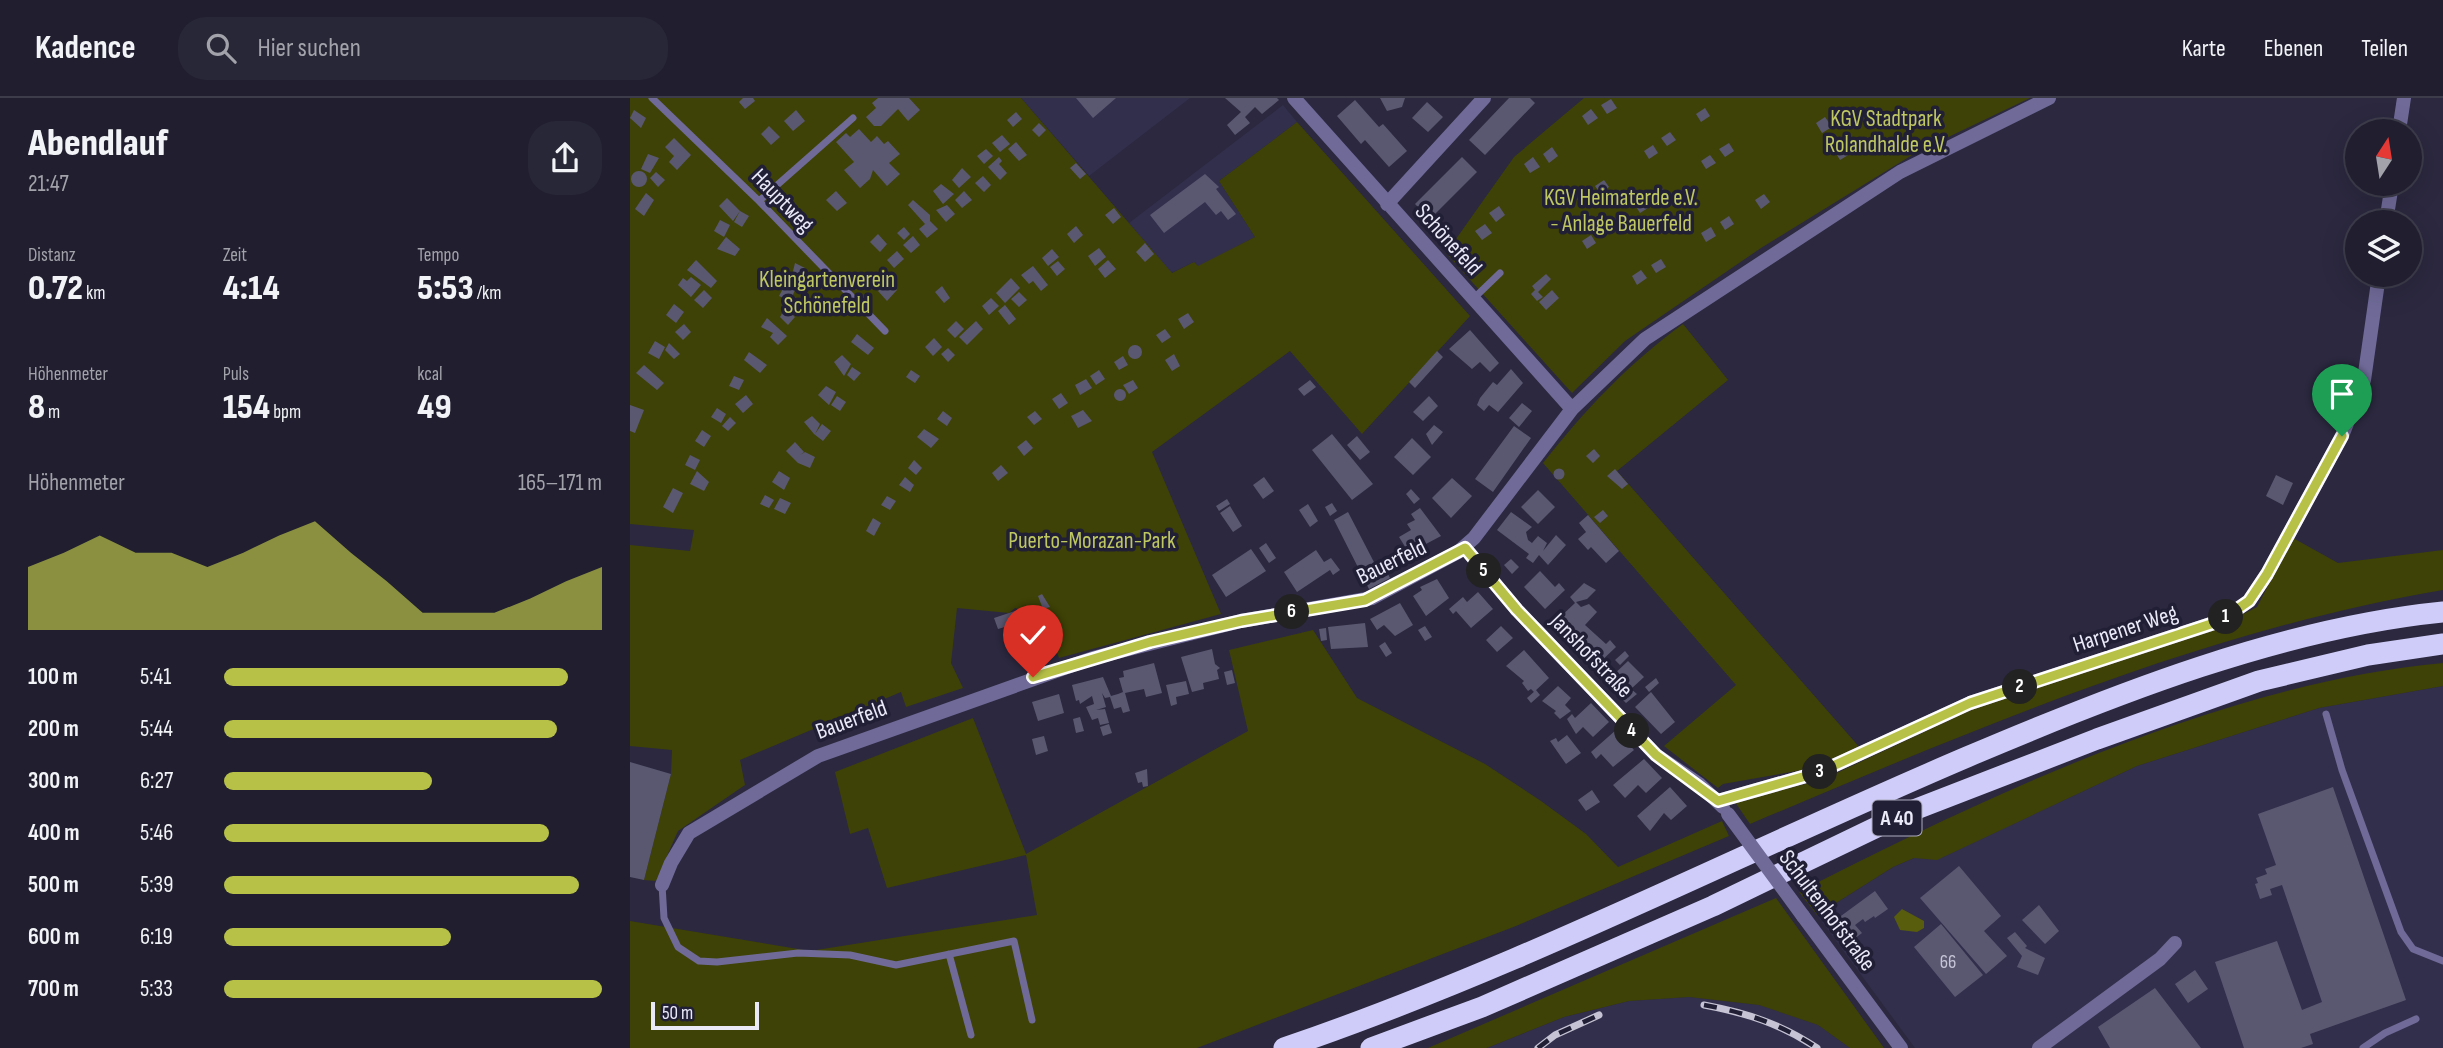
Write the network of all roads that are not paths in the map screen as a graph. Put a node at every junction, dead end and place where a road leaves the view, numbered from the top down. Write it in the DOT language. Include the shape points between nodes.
graph roads {
  1 [pos="652,98"];
  2 [pos="1293,98"];
  3 [pos="1484,98"];
  4 [pos="2049,98"];
  5 [pos="2404,98"];
  6 [pos="853,118"];
  7 [pos="2401,119"];
  8 [pos="759,201"];
  9 [pos="1387,204"];
  10 [pos="1500,273"];
  11 [pos="2377,287"];
  12 [pos="1472,299"];
  13 [pos="885,331"];
  14 [pos="1572,409"];
  15 [pos="1465,548"];
  16 [pos="2443,612"];
  17 [pos="2443,644"];
  18 [pos="2326,714"];
  19 [pos="1718,801"];
  20 [pos="662,885"];
  21 [pos="2175,943"];
  22 [pos="949,954"];
  23 [pos="2443,961"];
  24 [pos="2416,1019"];
  25 [pos="1032,1020"];
  26 [pos="971,1035"];
  27 [pos="2045,1046"];
  28 [pos="1284,1048"];
  29 [pos="1371,1048"];
  30 [pos="1901,1048"];
  31 [pos="2363,1048"];
  1 -- 8 [label="lane, Hauptweg"];
  2 -- 9 [label="street, Schönefeld"];
  3 -- 9 [label="street"];
  4 -- 14 [label="street, Bauerfeld" via="1900,172 1689,309 1631,350"];
  5 -- 7 [label="street"];
  6 -- 8 [label="lane"];
  8 -- 13 [label="lane, Hauptweg"];
  9 -- 12 [label="street, Schönefeld"];
  10 -- 12 [label="lane"];
  11 -- 19 [label="street, Harpener Weg" via="2364,380 2342,436 2249,601 2220,621 1970,703 1820,772"];
  12 -- 14 [label="street, Schönefeld"];
  14 -- 15 [label="street, Bauerfeld"];
  15 -- 19 [label="street, Janshofstraße" via="1656,755"];
  15 -- 20 [label="street, Bauerfeld" via="1373,598 1241,621 1093,658 818,755 689,833"];
  16 -- 28 [label="highway, A 40" via="2316,636 2215,663 2078,710 1887,791 1587,929"];
  17 -- 29 [label="highway, A 40" via="2368,655 2259,681 2097,739 1906,813 1713,906 1482,1007"];
  18 -- 23 [label="lane" via="2401,932 2413,949"];
  19 -- 30 [label="street, Schultenhofstraße, bridge"];
  20 -- 22 [label="lane" via="664,918 677,947 699,961 798,953 850,955 896,965"];
  21 -- 27 [label="street"];
  22 -- 25 [label="lane" via="1014,941"];
  22 -- 26 [label="lane"];
  24 -- 31 [label="lane"];
}
